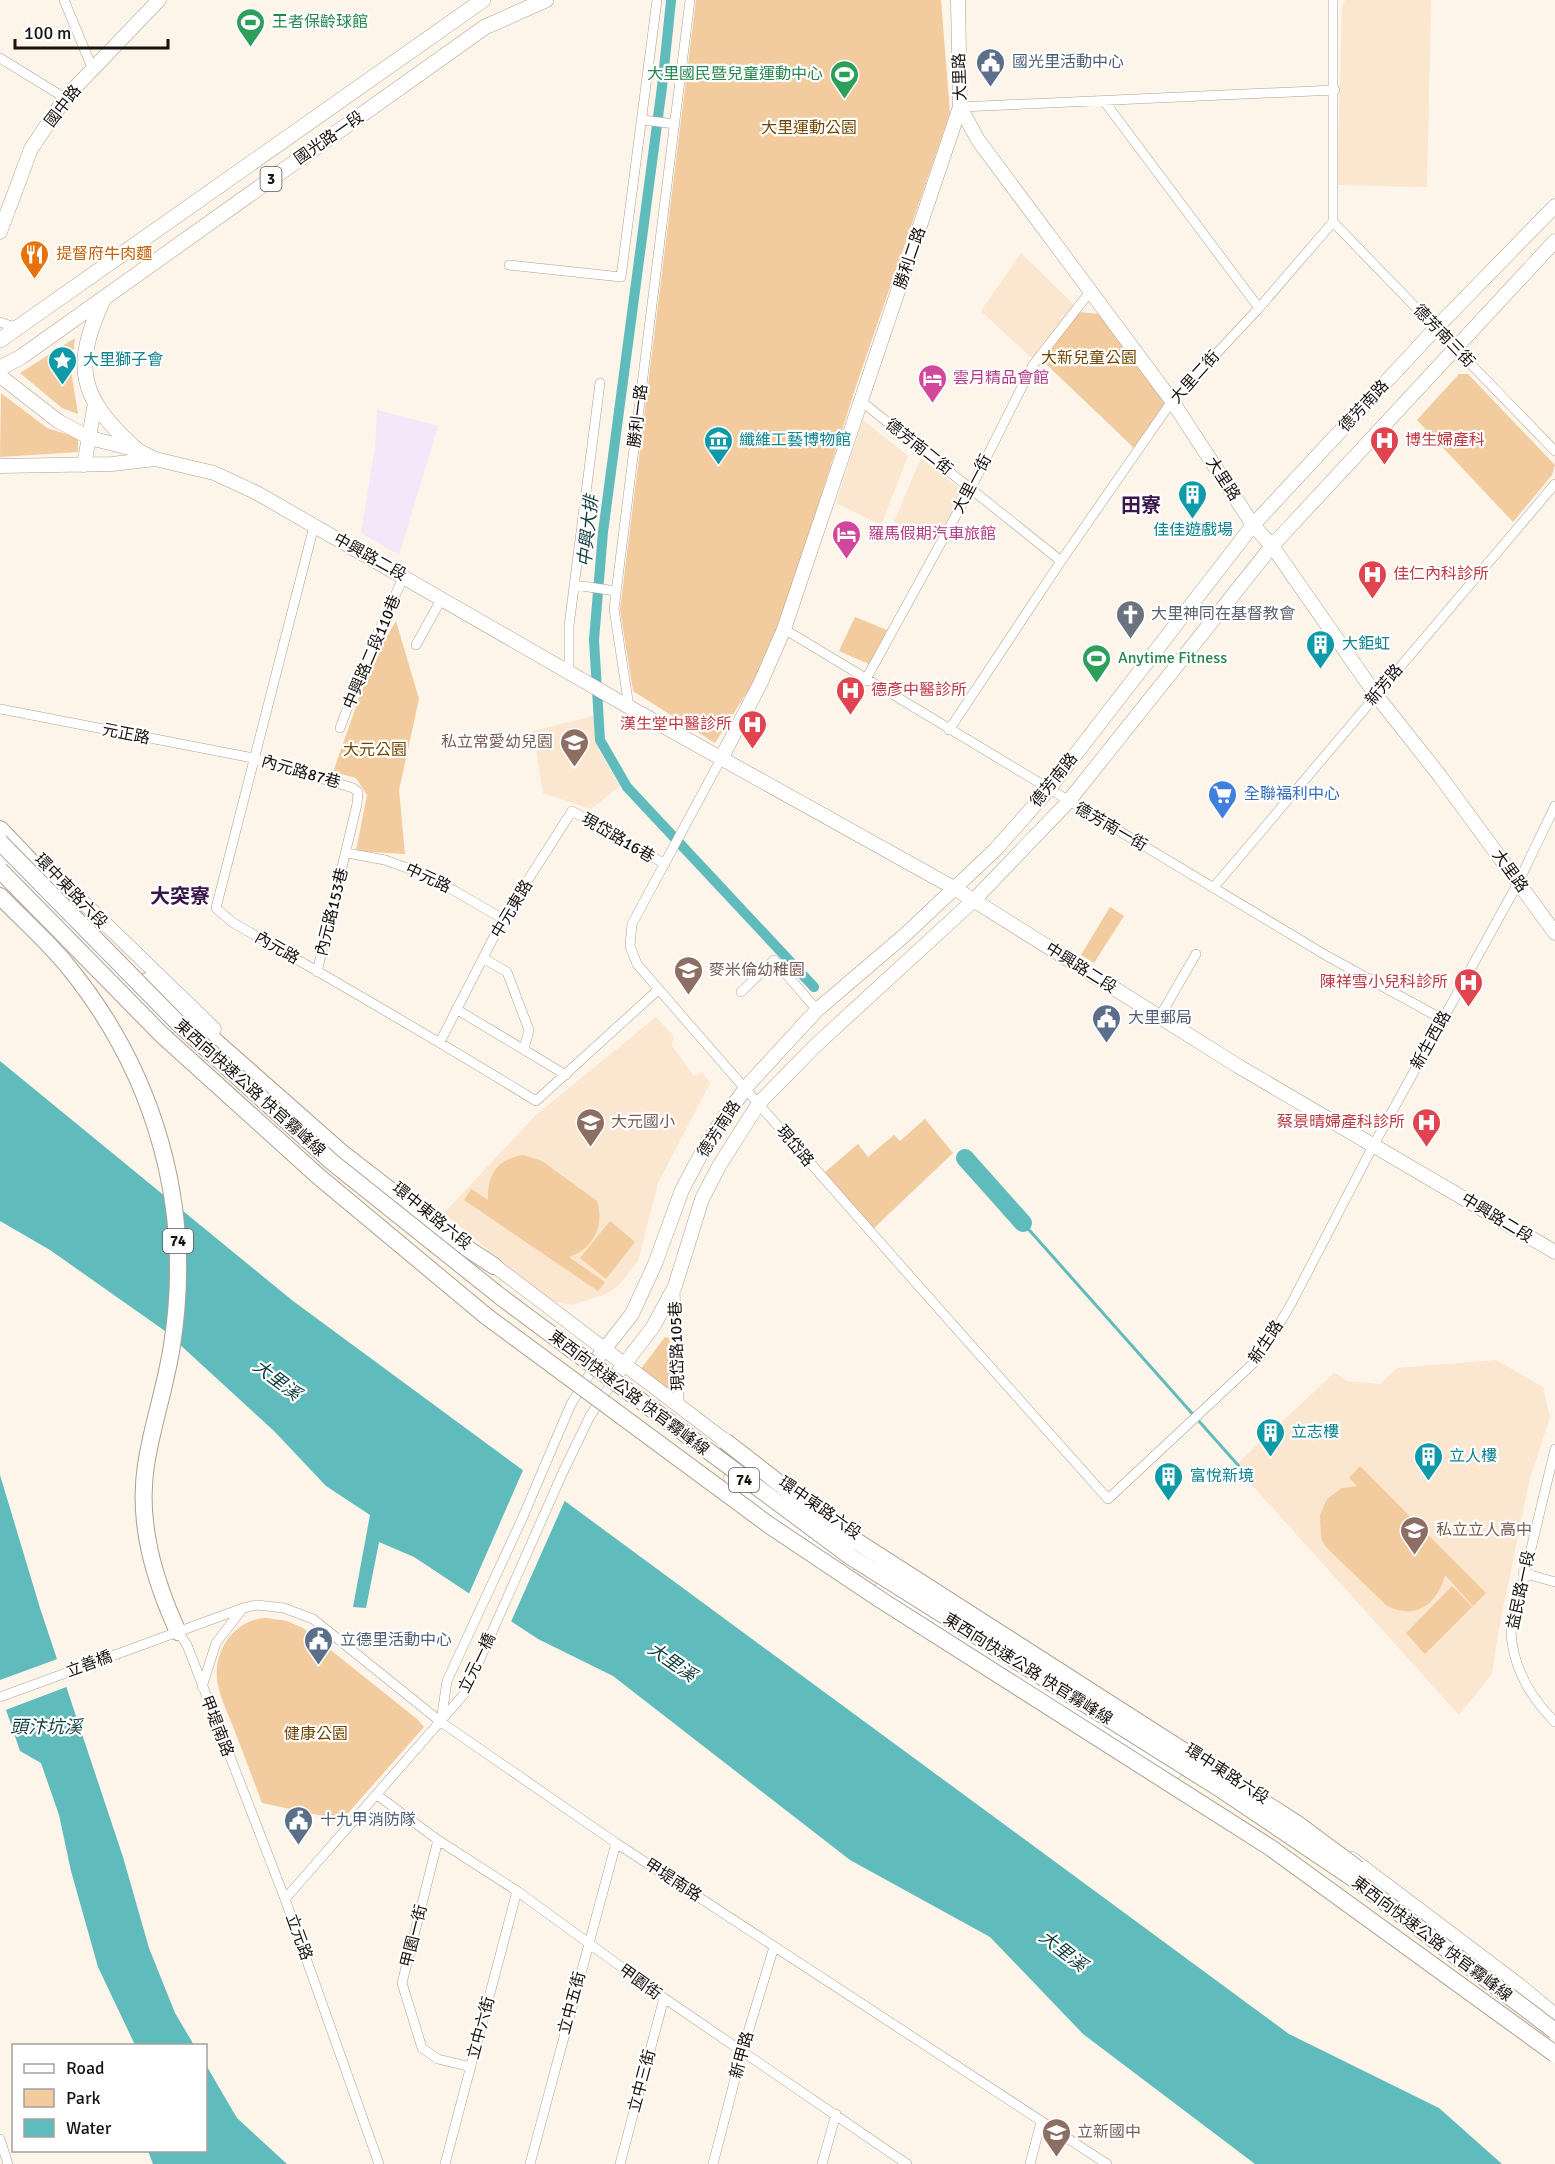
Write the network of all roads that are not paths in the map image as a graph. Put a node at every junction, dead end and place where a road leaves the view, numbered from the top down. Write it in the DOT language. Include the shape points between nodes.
graph roads {
  1 [pos="63,0"];
  2 [pos="159,0"];
  3 [pos="483,0"];
  4 [pos="546,0"];
  5 [pos="657,0"];
  6 [pos="690,0"];
  7 [pos="958,0"];
  8 [pos="1334,0"];
  9 [pos="0,58"];
  10 [pos="93,70"];
  11 [pos="1335,90"];
  12 [pos="65,98"];
  13 [pos="1104,101"];
  14 [pos="960,107"];
  15 [pos="643,120"];
  16 [pos="675,124"];
  17 [pos="1555,206"];
  18 [pos="1333,222"];
  19 [pos="0,232"];
  20 [pos="1555,241"];
  21 [pos="509,265"];
  22 [pos="1089,293"];
  23 [pos="104,298"];
  24 [pos="1258,308"];
  25 [pos="0,322"];
  26 [pos="24,324"];
  27 [pos="1436,328"];
  28 [pos="0,340"];
  29 [pos="1455,347"];
  30 [pos="0,368"];
  31 [pos="0,376"];
  32 [pos="600,383"];
  33 [pos="861,401"];
  34 [pos="1172,401"];
  35 [pos="95,403"];
  36 [pos="90,438"];
  37 [pos="137,450"];
  38 [pos="1555,451"];
  39 [pos="156,459"];
  40 [pos="84,465"];
  41 [pos="0,466"];
  42 [pos="1555,484"];
  43 [pos="971,488"];
  44 [pos="1253,525"];
  45 [pos="314,526"];
  46 [pos="1272,546"];
  47 [pos="1061,561"];
  48 [pos="404,576"];
  49 [pos="575,585"];
  50 [pos="616,591"];
  51 [pos="442,598"];
  52 [pos="784,629"];
  53 [pos="416,645"];
  54 [pos="572,673"];
  55 [pos="865,681"];
  56 [pos="1376,695"];
  57 [pos="629,707"];
  58 [pos="0,709"];
  59 [pos="340,728"];
  60 [pos="950,730"];
  61 [pos="722,757"];
  62 [pos="253,758"];
  63 [pos="1048,790"];
  64 [pos="1068,802"];
  65 [pos="1555,806"];
  66 [pos="572,811"];
  67 [pos="0,818"];
  68 [pos="0,829"];
  69 [pos="0,842"];
  70 [pos="346,852"];
  71 [pos="0,860"];
  72 [pos="665,864"];
  73 [pos="0,870"];
  74 [pos="1518,883"];
  75 [pos="1214,887"];
  76 [pos="954,888"];
  77 [pos="0,896"];
  78 [pos="974,900"];
  79 [pos="503,919"];
  80 [pos="1555,933"];
  81 [pos="1196,954"];
  82 [pos="483,958"];
  83 [pos="317,972"];
  84 [pos="658,989"];
  85 [pos="741,992"];
  86 [pos="456,1009"];
  87 [pos="817,1010"];
  88 [pos="1159,1018"];
  89 [pos="1442,1019"];
  90 [pos="440,1042"];
  91 [pos="524,1049"];
  92 [pos="566,1075"];
  93 [pos="745,1089"];
  94 [pos="759,1103"];
  95 [pos="1373,1146"];
  96 [pos="1555,1252"];
  97 [pos="494,1266"];
  98 [pos="675,1286"];
  99 [pos="603,1350"];
  100 [pos="623,1366"];
  101 [pos="591,1372"];
  102 [pos="610,1386"];
  103 [pos="679,1407"];
  104 [pos="725,1441"];
  105 [pos="1555,1449"];
  106 [pos="1108,1499"];
  107 [pos="1523,1574"];
  108 [pos="1555,1582"];
  109 [pos="243,1608"];
  110 [pos="178,1632"];
  111 [pos="202,1687"];
  112 [pos="0,1697"];
  113 [pos="441,1722"];
  114 [pos="1555,1722"];
  115 [pos="377,1795"];
  116 [pos="1312,1830"];
  117 [pos="438,1840"];
  118 [pos="616,1843"];
  119 [pos="1299,1851"];
  120 [pos="517,1891"];
  121 [pos="285,1899"];
  122 [pos="1430,1937"];
  123 [pos="587,1944"];
  124 [pos="774,1947"];
  125 [pos="664,1998"];
  126 [pos="1555,2015"];
  127 [pos="1555,2031"];
  128 [pos="1555,2041"];
  129 [pos="742,2052"];
  130 [pos="1555,2054"];
  131 [pos="471,2067"];
  132 [pos="836,2114"];
  133 [pos="1041,2122"];
  134 [pos="0,2139"];
  135 [pos="8,2164"];
  136 [pos="379,2164"];
  137 [pos="446,2164"];
  138 [pos="530,2164"];
  139 [pos="620,2164"];
  140 [pos="713,2164"];
  141 [pos="822,2164"];
  142 [pos="907,2164"];
  143 [pos="1030,2164"];
  144 [pos="1107,2164"];
  1 -- 10 [label="street"];
  2 -- 10 [label="street, 國中路"];
  3 -- 26 [label="main road, 國光路一段 / 3"];
  4 -- 23 [label="main road, 國光路一段 / 3" via="484,27"];
  5 -- 15 [label="street"];
  6 -- 16 [label="street, 勝利一路"];
  7 -- 14 [label="street, 大里路"];
  8 -- 11 [label="street"];
  9 -- 12 [label="street"];
  10 -- 12 [label="street, 國中路"];
  11 -- 13 [label="street"];
  11 -- 18 [label="street"];
  12 -- 19 [label="street, 國中路" via="31,149"];
  13 -- 14 [label="street"];
  13 -- 24 [label="street"];
  14 -- 22 [label="street, 大里路" via="978,140"];
  14 -- 33 [label="street, 勝利二路"];
  15 -- 16 [label="street"];
  15 -- 21 [label="street" via="621,278"];
  16 -- 50 [label="street, 勝利一路"];
  17 -- 27 [label="street, 德芳南路"];
  18 -- 24 [label="street, 大里二街"];
  18 -- 27 [label="street, 德芳南三街"];
  20 -- 29 [label="street, 德芳南路"];
  22 -- 34 [label="street, 大里路"];
  22 -- 43 [label="street, 大里一街" via="1034,365"];
  23 -- 30 [label="main road, 國光路一段 / 3"];
  23 -- 35 [label="main road" via="84,359 84,372"];
  24 -- 34 [label="street, 大里二街"];
  25 -- 26 [label="street" via="11,326"];
  26 -- 28 [label="main road, 國光路一段 / 3"];
  27 -- 29 [label="street, 德芳南三街"];
  27 -- 44 [label="street, 德芳南路"];
  29 -- 38 [label="street, 德芳南三街"];
  29 -- 46 [label="street, 德芳南路"];
  31 -- 36 [label="street, 中興路二段" via="58,421"];
  32 -- 49 [label="street"];
  33 -- 43 [label="street, 德芳南二街"];
  33 -- 52 [label="street, 勝利二路"];
  34 -- 44 [label="street, 大里路"];
  34 -- 47 [label="street, 大里二街"];
  35 -- 36 [label="street"];
  35 -- 37 [label="main road" via="111,426"];
  36 -- 37 [label="street, 中興路二段"];
  36 -- 40 [label="street"];
  37 -- 39 [label="street, 中興路二段"];
  39 -- 40 [label="street, 中興路二段"];
  39 -- 45 [label="street, 中興路二段" via="236,482"];
  40 -- 41 [label="street, 中興路二段"];
  42 -- 56 [label="street, 新芳路"];
  43 -- 47 [label="street, 德芳南二街"];
  43 -- 55 [label="street, 大里一街"];
  44 -- 46 [label="street, 大里路"];
  44 -- 63 [label="street, 德芳南路"];
  45 -- 48 [label="street, 中興路二段"];
  45 -- 62 [label="street, 內元路"];
  46 -- 56 [label="street, 大里路"];
  46 -- 64 [label="street, 德芳南路"];
  47 -- 60 [label="street, 大里二街"];
  48 -- 51 [label="street, 中興路二段"];
  48 -- 59 [label="street, 中興路二段110巷"];
  49 -- 50 [label="street"];
  49 -- 54 [label="street" via="569,626"];
  50 -- 57 [label="street, 勝利一路" via="614,609"];
  51 -- 53 [label="street"];
  51 -- 54 [label="street, 中興路二段"];
  52 -- 55 [label="street, 德芳南一街"];
  52 -- 61 [label="street, 勝利二路"];
  54 -- 57 [label="street, 中興路二段"];
  55 -- 60 [label="street, 德芳南一街"];
  56 -- 74 [label="street, 大里路"];
  56 -- 75 [label="street, 新芳路"];
  57 -- 61 [label="street, 中興路二段"];
  58 -- 62 [label="street, 元正路"];
  60 -- 63 [label="street, 德芳南一街"];
  61 -- 72 [label="street, 現岱路"];
  61 -- 76 [label="street, 中興路二段"];
  62 -- 70 [label="street, 內元路87巷" via="358,792"];
  62 -- 83 [label="street, 內元路" via="216,908 232,922"];
  63 -- 64 [label="street, 德芳南一街"];
  63 -- 76 [label="street, 德芳南路" via="996,849"];
  64 -- 75 [label="street, 德芳南一街"];
  64 -- 78 [label="street, 德芳南路"];
  65 -- 74 [label="street, 新生西路"];
  66 -- 72 [label="street, 現岱路16巷"];
  66 -- 79 [label="street, 中元東路"];
  67 -- 97 [label="street, 環中東路六段" via="84,906 254,1067"];
  68 -- 97 [label="highway" via="185,1017 341,1152"];
  69 -- 122 [label="highway, 東西向快速公路 快官霧峰線 / 74, bridge" via="177,1022 332,1162 501,1297 851,1557 1222,1790 1354,1879"];
  70 -- 79 [label="street, 中元路" via="385,860 429,876"];
  70 -- 83 [label="street, 內元路153巷"];
  71 -- 101 [label="street, 環中東路六段" via="171,1027 321,1159"];
  72 -- 84 [label="street, 現岱路" via="630,933 637,964"];
  73 -- 130 [label="highway, 東西向快速公路 快官霧峰線 / 74, bridge" via="162,1035 318,1176 486,1316 769,1525 1271,1848"];
  74 -- 80 [label="street, 大里路"];
  74 -- 89 [label="street, 新生西路"];
  75 -- 89 [label="street, 德芳南一街" via="1327,956"];
  76 -- 78 [label="street, 中興路二段"];
  76 -- 87 [label="street, 德芳南路"];
  77 -- 110 [label="highway, 74" via="67,965 106,1020 146,1096 165,1155 177,1221 179,1292 172,1347 146,1464 143,1507 149,1551"];
  78 -- 88 [label="street, 中興路二段"];
  78 -- 94 [label="street, 德芳南路"];
  79 -- 82 [label="street, 中元東路"];
  81 -- 88 [label="street"];
  82 -- 86 [label="street, 中元東路"];
  82 -- 91 [label="street" via="507,972 529,1030"];
  83 -- 90 [label="street, 內元路"];
  84 -- 92 [label="street, 內元路"];
  84 -- 93 [label="street, 現岱路"];
  85 -- 87 [label="street" via="774,960"];
  86 -- 90 [label="street, 中元東路"];
  86 -- 91 [label="street"];
  87 -- 93 [label="street, 德芳南路"];
  88 -- 95 [label="street, 中興路二段"];
  89 -- 95 [label="street, 新生西路"];
  90 -- 92 [label="street, 內元路" via="536,1101"];
  91 -- 92 [label="street"];
  93 -- 94 [label="street, 現岱路"];
  93 -- 99 [label="street, 德芳南路" via="709,1140 682,1190 632,1314"];
  94 -- 98 [label="street, 德芳南路" via="702,1199"];
  94 -- 106 [label="street, 現岱路" via="842,1203"];
  95 -- 96 [label="street, 中興路二段"];
  95 -- 106 [label="street, 新生路" via="1260,1357"];
  97 -- 99 [label="street, 環中東路六段"];
  98 -- 100 [label="street, 德芳南路" via="653,1327"];
  98 -- 103 [label="street, 現岱路105巷"];
  99 -- 100 [label="street, 環中東路六段"];
  99 -- 101 [label="street, 德芳南路"];
  100 -- 102 [label="street, 德芳南路"];
  100 -- 103 [label="street, 環中東路六段"];
  101 -- 102 [label="street, 環中東路六段"];
  101 -- 113 [label="street, 立元一橋" via="571,1404 447,1681"];
  102 -- 113 [label="street, 立元一橋" via="590,1416 465,1693"];
  102 -- 119 [label="street, 環中東路六段" via="818,1544"];
  103 -- 104 [label="street, 環中東路六段"];
  104 -- 116 [label="street, 環中東路六段" via="840,1523"];
  104 -- 122 [label="highway, bridge" via="839,1530 1296,1823 1392,1894"];
  105 -- 107 [label="street, 益民路一段"];
  107 -- 108 [label="street"];
  107 -- 114 [label="street, 益民路一段" via="1511,1632 1512,1651 1529,1690"];
  109 -- 110 [label="street, 甲堤南路"];
  109 -- 111 [label="street, 甲堤南路" via="216,1643"];
  109 -- 113 [label="street, 甲堤南路" via="270,1606 309,1617"];
  110 -- 111 [label="street, 甲堤南路" via="188,1645"];
  110 -- 112 [label="street, 立善橋"];
  111 -- 121 [label="street, 甲堤南路"];
  113 -- 115 [label="street, 立元路"];
  113 -- 118 [label="street, 甲堤南路"];
  115 -- 117 [label="street, 甲園街"];
  115 -- 121 [label="street, 立元路"];
  116 -- 119 [label="street"];
  116 -- 126 [label="street, 環中東路六段"];
  117 -- 120 [label="street, 甲園街"];
  117 -- 131 [label="street, 甲園一街" via="402,1983 422,2048 438,2059"];
  118 -- 123 [label="street, 立中五街"];
  118 -- 124 [label="street, 甲堤南路"];
  119 -- 128 [label="street, 環中東路六段" via="1350,1884"];
  120 -- 123 [label="street, 甲園街"];
  120 -- 131 [label="street, 立中六街"];
  121 -- 136 [label="street, 立元路"];
  122 -- 127 [label="highway, 東西向快速公路 快官霧峰線 / 74, bridge"];
  123 -- 125 [label="street, 甲園街"];
  123 -- 138 [label="street, 立中五街"];
  124 -- 129 [label="street, 新甲路"];
  124 -- 133 [label="street, 甲堤南路"];
  125 -- 129 [label="street, 甲園街"];
  125 -- 139 [label="street, 立中三街"];
  129 -- 132 [label="street, 甲園街"];
  129 -- 140 [label="street, 新甲路"];
  131 -- 137 [label="street, 立中六街"];
  132 -- 141 [label="street"];
  132 -- 142 [label="street, 甲園街"];
  133 -- 143 [label="street"];
  133 -- 144 [label="street, 甲堤南路"];
  134 -- 135 [label="street"];
}
